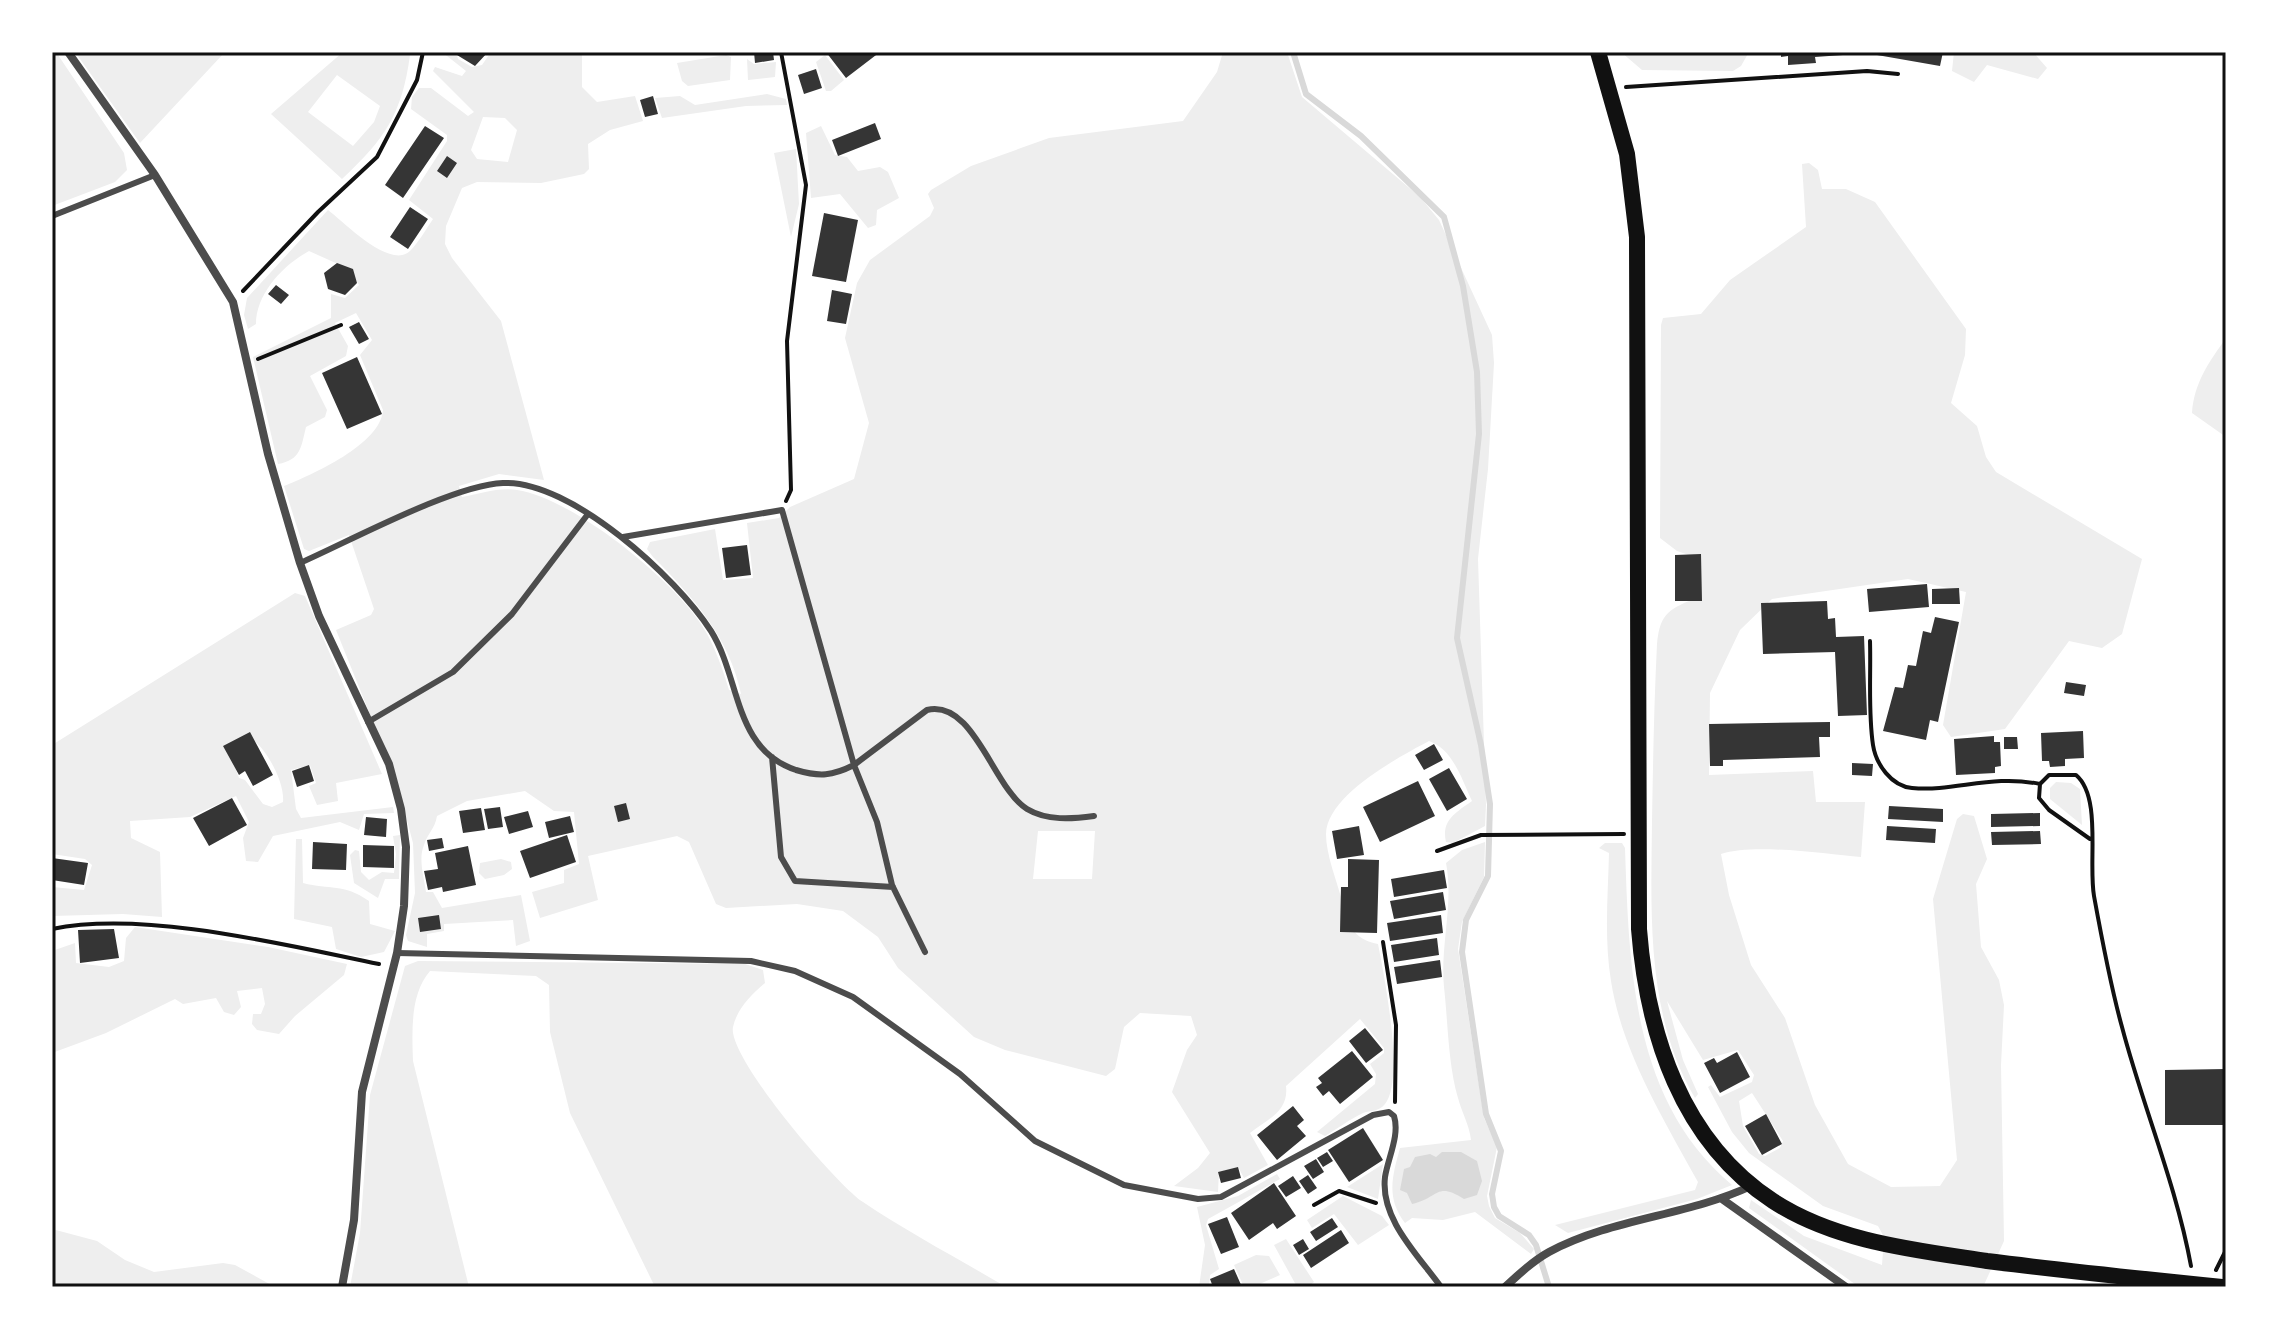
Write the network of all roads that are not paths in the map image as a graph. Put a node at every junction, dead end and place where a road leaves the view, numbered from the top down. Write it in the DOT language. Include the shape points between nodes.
graph roads {
  1 [pos="68,52"];
  2 [pos="1598,52"];
  3 [pos="155,175"];
  4 [pos="52,216"];
  5 [pos="588,514"];
  6 [pos="623,537"];
  7 [pos="300,563"];
  8 [pos="368,722"];
  9 [pos="772,757"];
  10 [pos="854,765"];
  11 [pos="1094,816"];
  12 [pos="893,887"];
  13 [pos="925,952"];
  14 [pos="397,953"];
  15 [pos="1752,1185"];
  16 [pos="1722,1199"];
  17 [pos="342,1287"];
  18 [pos="1441,1287"];
  19 [pos="1505,1287"];
  20 [pos="1846,1287"];
  21 [pos="2222,1287"];
  1 -- 3 [label="street"];
  2 -- 15 [label="main road" via="1633,197 1640,281 1642,968 1659,1046 1675,1088"];
  3 -- 4 [label="lane"];
  3 -- 7 [label="street" via="233,302"];
  5 -- 6 [label="lane"];
  5 -- 7 [label="lane" via="527,485 490,484"];
  5 -- 8 [label="lane" via="512,614 453,672"];
  6 -- 9 [label="lane" via="711,631 747,730"];
  6 -- 10 [label="lane" via="782,510"];
  7 -- 8 [label="street"];
  8 -- 14 [label="street" via="389,764 406,847"];
  9 -- 10 [label="lane" via="815,776 833,776"];
  9 -- 12 [label="lane" via="781,857 795,881"];
  10 -- 11 [label="lane" via="937,707 967,727 1015,800 1029,810 1048,818"];
  10 -- 12 [label="lane" via="877,822"];
  12 -- 13 [label="lane"];
  14 -- 17 [label="street" via="362,1092 354,1220"];
  14 -- 18 [label="lane" via="751,961 795,971 853,997 893,1023 1055,1154 1124,1185 1177,1197 1221,1197 1373,1115 1389,1112 1397,1127 1385,1179 1386,1207"];
  15 -- 16 [label="street"];
  15 -- 21 [label="main road" via="1808,1219 1927,1253"];
  16 -- 19 [label="street" via="1602,1231 1550,1252"];
  16 -- 20 [label="street"];
}
